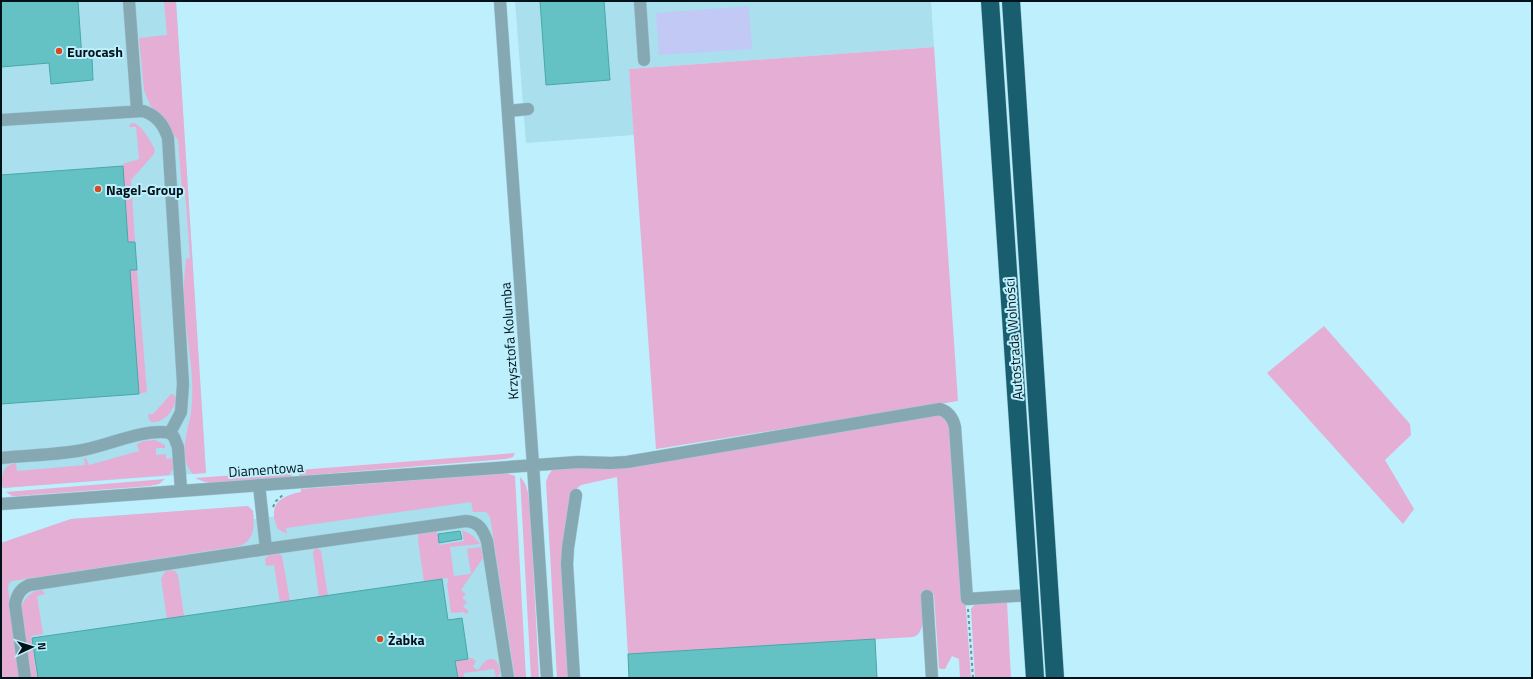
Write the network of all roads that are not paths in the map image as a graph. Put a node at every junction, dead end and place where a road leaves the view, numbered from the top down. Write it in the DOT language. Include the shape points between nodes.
graph roads {
  1 [pos="129,1"];
  2 [pos="500,1"];
  3 [pos="640,1"];
  4 [pos="990,1"];
  5 [pos="1011,1"];
  6 [pos="644,60"];
  7 [pos="528,109"];
  8 [pos="137,110"];
  9 [pos="508,111"];
  10 [pos="1,120"];
  11 [pos="170,433"];
  12 [pos="1,458"];
  13 [pos="533,465"];
  14 [pos="259,485"];
  15 [pos="181,490"];
  16 [pos="576,495"];
  17 [pos="1,504"];
  18 [pos="266,549"];
  19 [pos="1030,594"];
  20 [pos="927,596"];
  21 [pos="25,678"];
  22 [pos="508,678"];
  23 [pos="547,678"];
  24 [pos="574,678"];
  25 [pos="932,678"];
  26 [pos="1035,678"];
  27 [pos="1055,678"];
  1 -- 8 [label="street"];
  2 -- 9 [label="street, Krzysztofa Kolumba"];
  3 -- 6 [label="street"];
  4 -- 19 [label="highway, Autostrada Wolności"];
  5 -- 27 [label="highway, Autostrada Wolności"];
  7 -- 9 [label="street"];
  8 -- 10 [label="street"];
  8 -- 11 [label="street" via="156,117 166,130 168,138 183,389 181,412"];
  9 -- 13 [label="street, Krzysztofa Kolumba"];
  11 -- 12 [label="street" via="151,433 81,450"];
  11 -- 15 [label="street" via="178,448"];
  13 -- 14 [label="street, Diamentowa"];
  13 -- 19 [label="street, Diamentowa" via="627,462 943,410 951,416 955,427 968,598"];
  13 -- 23 [label="street, Krzysztofa Kolumba"];
  14 -- 15 [label="street, Diamentowa"];
  14 -- 18 [label="street"];
  15 -- 17 [label="street, Diamentowa"];
  16 -- 24 [label="street" via="567,564"];
  18 -- 21 [label="street" via="24,587 18,594 15,604"];
  18 -- 22 [label="street" via="457,522 476,524 483,530 488,546"];
  19 -- 26 [label="highway, Autostrada Wolności"];
  20 -- 25 [label="street"];
}
